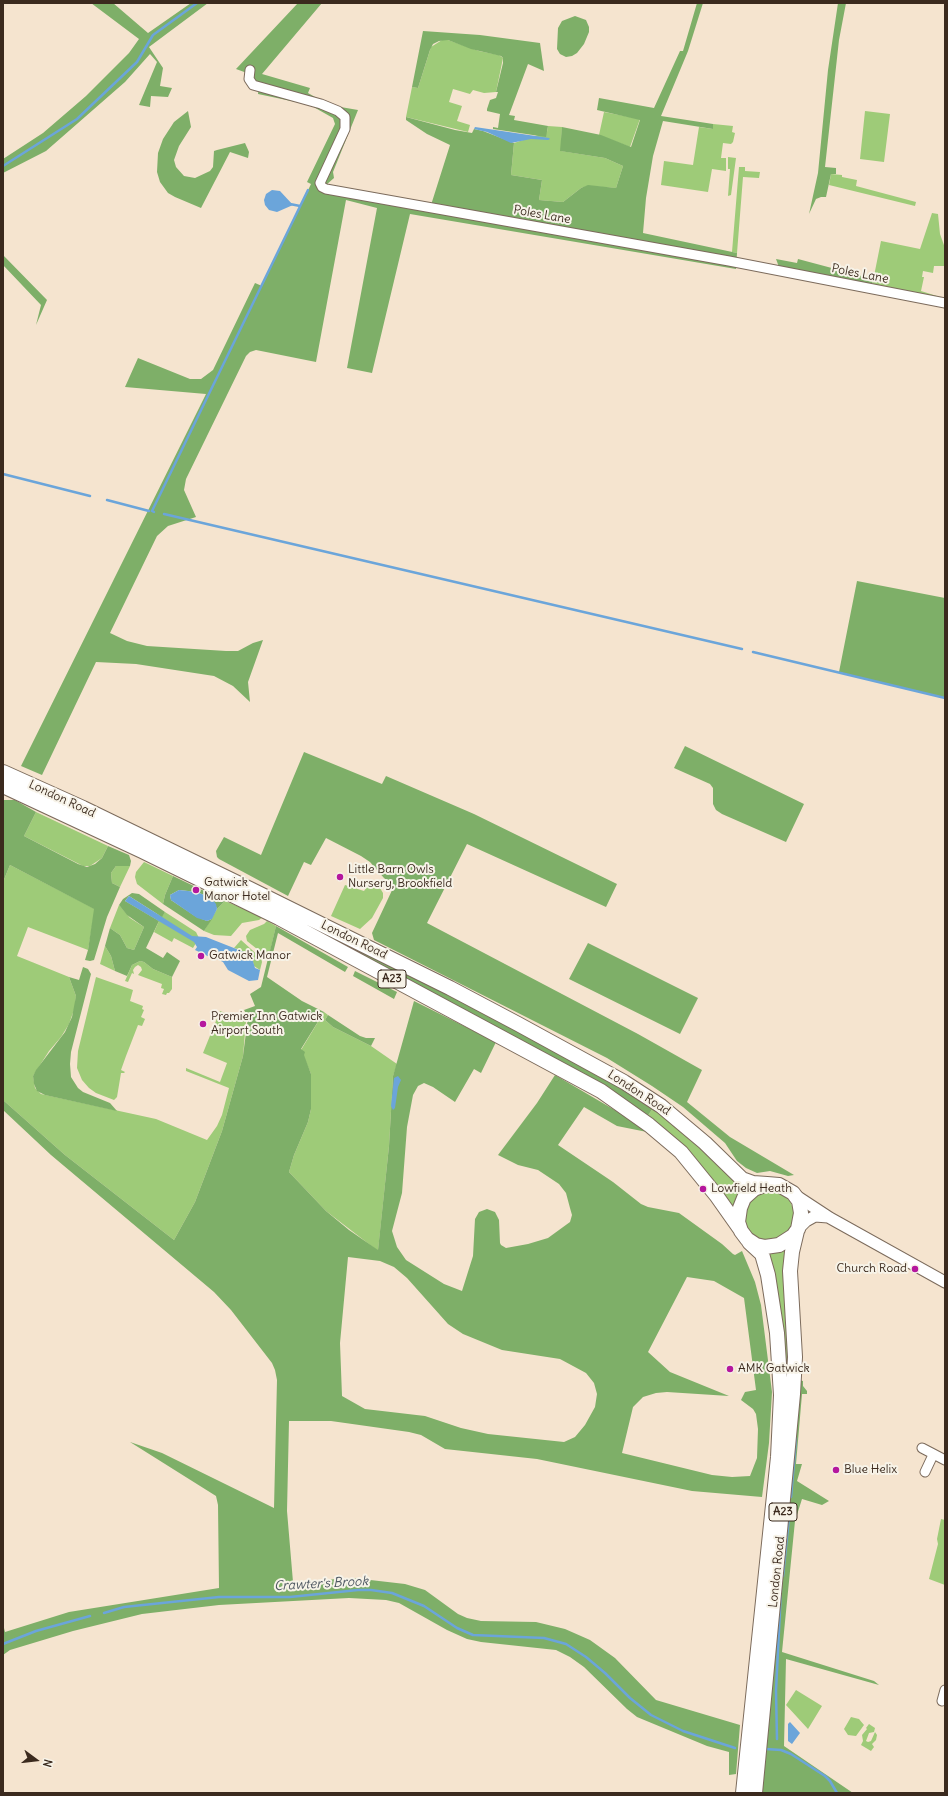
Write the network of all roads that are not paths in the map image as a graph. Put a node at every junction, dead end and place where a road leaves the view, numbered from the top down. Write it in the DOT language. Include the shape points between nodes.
graph roads {
  1 [pos="250,70"];
  2 [pos="945,302"];
  3 [pos="3,772"];
  4 [pos="3,786"];
  5 [pos="3,790"];
  6 [pos="33,800"];
  7 [pos="767,1184"];
  8 [pos="793,1193"];
  9 [pos="830,1218"];
  10 [pos="740,1229"];
  11 [pos="797,1230"];
  12 [pos="749,1242"];
  13 [pos="945,1282"];
  14 [pos="922,1448"];
  15 [pos="934,1455"];
  16 [pos="945,1460"];
  17 [pos="925,1472"];
  18 [pos="945,1690"];
  19 [pos="942,1701"];
  20 [pos="743,1793"];
  21 [pos="755,1793"];
  1 -- 2 [label="street, Poles Lane" via="249,79 253,85 321,104 345,117 344,133 321,180 321,186 326,189"];
  3 -- 7 [label="main road, London Road / A23" via="250,889 512,1021 624,1082 661,1106 742,1179"];
  4 -- 6 [label="main road, London Road / A23"];
  5 -- 6 [label="main road"];
  6 -- 10 [label="main road, London Road / A23" via="279,918 601,1091 650,1125 681,1152"];
  7 -- 8 [label="main road" via="779,1185"];
  7 -- 10 [label="main road" via="751,1191 742,1201"];
  8 -- 9 [label="street"];
  8 -- 11 [label="main road" via="801,1209"];
  9 -- 11 [label="street" via="814,1216"];
  9 -- 13 [label="street"];
  10 -- 12 [label="main road"];
  11 -- 12 [label="main road" via="787,1241 772,1247"];
  11 -- 21 [label="main road, London Road / A23" via="790,1271 795,1357 793,1394"];
  12 -- 20 [label="main road, London Road / A23" via="762,1254 768,1274 777,1333 780,1395 778,1457"];
  14 -- 15 [label="street"];
  15 -- 16 [label="street"];
  15 -- 17 [label="street"];
  18 -- 19 [label="street"];
}
